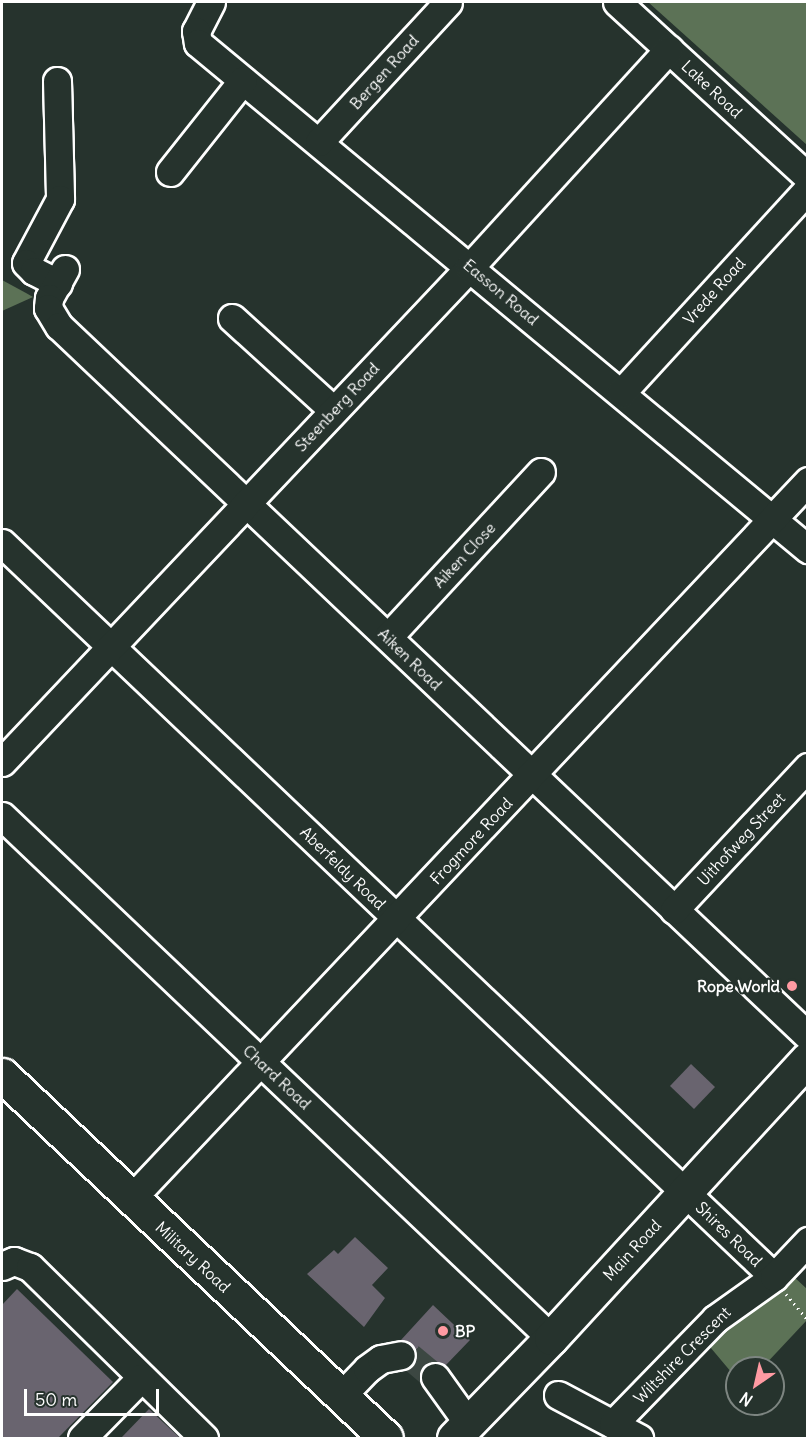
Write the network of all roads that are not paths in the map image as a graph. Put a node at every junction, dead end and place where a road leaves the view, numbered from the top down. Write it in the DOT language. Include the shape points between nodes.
graph roads {
  1 [pos="211,2"];
  2 [pos="448,2"];
  3 [pos="617,2"];
  4 [pos="669,49"];
  5 [pos="243,80"];
  6 [pos="57,81"];
  7 [pos="319,142"];
  8 [pos="170,172"];
  9 [pos="807,177"];
  10 [pos="807,189"];
  11 [pos="470,267"];
  12 [pos="232,318"];
  13 [pos="621,393"];
  14 [pos="333,410"];
  15 [pos="541,472"];
  16 [pos="807,481"];
  17 [pos="245,504"];
  18 [pos="772,519"];
  19 [pos="2,543"];
  20 [pos="807,549"];
  21 [pos="388,637"];
  22 [pos="110,646"];
  23 [pos="2,762"];
  24 [pos="807,767"];
  25 [pos="531,776"];
  26 [pos="2,816"];
  27 [pos="674,910"];
  28 [pos="397,920"];
  29 [pos="807,1036"];
  30 [pos="807,1059"];
  31 [pos="262,1063"];
  32 [pos="2,1074"];
  33 [pos="685,1191"];
  34 [pos="131,1199"];
  35 [pos="807,1241"];
  36 [pos="2,1266"];
  37 [pos="774,1277"];
  38 [pos="551,1338"];
  39 [pos="401,1354"];
  40 [pos="435,1377"];
  41 [pos="141,1378"];
  42 [pos="558,1395"];
  43 [pos="341,1396"];
  44 [pos="613,1424"];
  45 [pos="461,1431"];
  46 [pos="82,1438"];
  47 [pos="204,1438"];
  48 [pos="386,1438"];
  49 [pos="639,1438"];
  1 -- 5 [label="street, Easson Road" via="196,36 198,43"];
  2 -- 7 [label="street, Bergen Road"];
  3 -- 4 [label="street, Lake Road"];
  4 -- 9 [label="street, Lake Road"];
  4 -- 11 [label="street, Steenberg Road"];
  5 -- 7 [label="street, Easson Road"];
  5 -- 8 [label="street"];
  6 -- 17 [label="street, Aiken Road" via="60,199 26,263 34,271 61,276 48,308 59,327"];
  7 -- 11 [label="street, Easson Road"];
  10 -- 13 [label="street, Vrede Road"];
  11 -- 13 [label="street, Easson Road"];
  11 -- 14 [label="street, Steenberg Road"];
  12 -- 14 [label="street"];
  13 -- 18 [label="street, Easson Road"];
  14 -- 17 [label="street, Steenberg Road"];
  15 -- 21 [label="street, Aiken Close"];
  16 -- 18 [label="street, Frogmore Road"];
  17 -- 21 [label="street, Aiken Road"];
  17 -- 22 [label="street, Steenberg Road"];
  18 -- 20 [label="street, Easson Road"];
  18 -- 25 [label="street, Frogmore Road"];
  19 -- 22 [label="street, Aberfeldy Road"];
  21 -- 25 [label="street, Aiken Road"];
  22 -- 23 [label="street, Steenberg Road"];
  22 -- 28 [label="street, Aberfeldy Road"];
  24 -- 27 [label="street, Uithofweg Street"];
  25 -- 27 [label="street, Aiken Road"];
  25 -- 28 [label="street, Frogmore Road"];
  26 -- 31 [label="street, Chard Road"];
  27 -- 29 [label="street, Aiken Road"];
  28 -- 31 [label="street, Frogmore Road"];
  28 -- 33 [label="street, Aberfeldy Road"];
  30 -- 33 [label="main road, Main Road"];
  31 -- 34 [label="street, Frogmore Road"];
  31 -- 38 [label="street, Chard Road"];
  32 -- 34 [label="main road, Military Road"];
  33 -- 37 [label="street, Shires Road"];
  33 -- 38 [label="main road, Main Road"];
  34 -- 43 [label="main road, Military Road"];
  35 -- 37 [label="street, Wiltshire Crescent"];
  36 -- 41 [label="street" via="15,1261 30,1267"];
  37 -- 44 [label="street, Wiltshire Crescent" via="715,1319"];
  38 -- 45 [label="main road, Main Road"];
  39 -- 43 [label="street" via="381,1359"];
  40 -- 45 [label="street"];
  41 -- 46 [label="street"];
  41 -- 47 [label="street"];
  42 -- 44 [label="street"];
  43 -- 48 [label="main road, Military Road"];
  44 -- 49 [label="street"];
}
